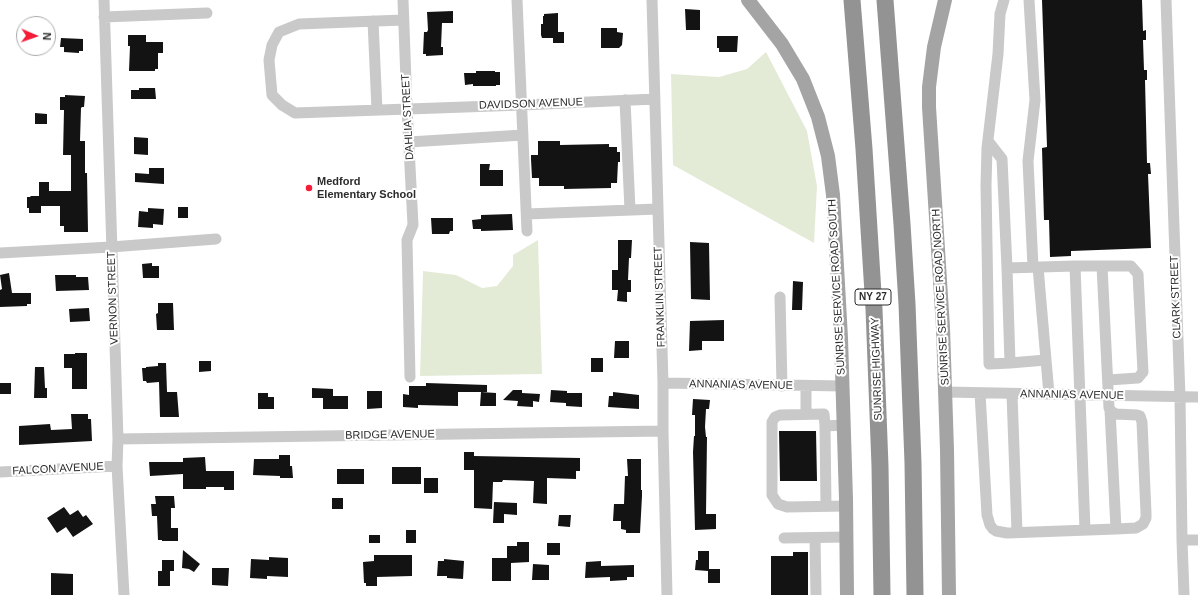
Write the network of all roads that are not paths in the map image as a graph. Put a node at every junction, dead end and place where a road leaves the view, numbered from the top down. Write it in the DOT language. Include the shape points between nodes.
graph roads {
  1 [pos="104,0"];
  2 [pos="403,0"];
  3 [pos="517,0"];
  4 [pos="652,0"];
  5 [pos="748,0"];
  6 [pos="852,0"];
  7 [pos="885,0"];
  8 [pos="945,0"];
  9 [pos="1004,0"];
  10 [pos="1029,0"];
  11 [pos="1166,0"];
  12 [pos="207,13"];
  13 [pos="104,17"];
  14 [pos="404,20"];
  15 [pos="373,21"];
  16 [pos="655,99"];
  17 [pos="625,100"];
  18 [pos="522,105"];
  19 [pos="407,108"];
  20 [pos="377,110"];
  21 [pos="523,135"];
  22 [pos="988,141"];
  23 [pos="409,142"];
  24 [pos="658,209"];
  25 [pos="630,210"];
  26 [pos="527,214"];
  27 [pos="527,231"];
  28 [pos="216,239"];
  29 [pos="111,247"];
  30 [pos="0,253"];
  31 [pos="1075,266"];
  32 [pos="1102,266"];
  33 [pos="1035,267"];
  34 [pos="1007,268"];
  35 [pos="780,297"];
  36 [pos="1046,360"];
  37 [pos="1010,362"];
  38 [pos="410,377"];
  39 [pos="1108,380"];
  40 [pos="663,383"];
  41 [pos="782,386"];
  42 [pos="806,386"];
  43 [pos="842,386"];
  44 [pos="946,392"];
  45 [pos="980,393"];
  46 [pos="1012,394"];
  47 [pos="1049,394"];
  48 [pos="1080,395"];
  49 [pos="1108,396"];
  50 [pos="1180,397"];
  51 [pos="1198,397"];
  52 [pos="1110,410"];
  53 [pos="806,414"];
  54 [pos="844,425"];
  55 [pos="825,426"];
  56 [pos="663,431"];
  57 [pos="118,439"];
  58 [pos="117,466"];
  59 [pos="0,472"];
  60 [pos="826,506"];
  61 [pos="846,506"];
  62 [pos="1116,529"];
  63 [pos="1085,530"];
  64 [pos="1017,532"];
  65 [pos="846,537"];
  66 [pos="784,538"];
  67 [pos="816,538"];
  68 [pos="1182,540"];
  69 [pos="1198,540"];
  70 [pos="124,595"];
  71 [pos="667,595"];
  72 [pos="816,595"];
  73 [pos="847,595"];
  74 [pos="882,595"];
  75 [pos="915,595"];
  76 [pos="949,595"];
  77 [pos="1184,595"];
  1 -- 13 [label="street, VERNON STREET"];
  2 -- 14 [label="street, DAHLIA STREET"];
  3 -- 18 [label="street"];
  4 -- 16 [label="street, FRANKLIN STREET"];
  5 -- 43 [label="main road, SUNRISE SERVICE ROAD SOUTH" via="796,66 811,97 824,135 833,195"];
  6 -- 74 [label="highway, SUNRISE HIGHWAY / NY 27" via="874,309"];
  7 -- 75 [label="highway, NY 27" via="907,304"];
  8 -- 44 [label="main road, SUNRISE SERVICE ROAD NORTH" via="934,47 929,107"];
  9 -- 22 [label="street" via="1000,14 998,61"];
  10 -- 33 [label="street" via="1035,100 1028,161"];
  11 -- 50 [label="street, CLARK STREET"];
  12 -- 13 [label="street"];
  13 -- 29 [label="street, VERNON STREET"];
  14 -- 15 [label="street, DAVIDSON AVENUE"];
  14 -- 19 [label="street, DAHLIA STREET"];
  15 -- 20 [label="street"];
  15 -- 20 [label="street, DAVIDSON AVENUE" via="299,24 279,32 272,45 269,60 272,95 296,113"];
  16 -- 17 [label="street, DAVIDSON AVENUE"];
  16 -- 24 [label="street, FRANKLIN STREET"];
  17 -- 18 [label="street, DAVIDSON AVENUE"];
  17 -- 25 [label="street"];
  18 -- 19 [label="street, DAVIDSON AVENUE"];
  18 -- 21 [label="street"];
  19 -- 20 [label="street, DAVIDSON AVENUE"];
  19 -- 23 [label="street, DAHLIA STREET"];
  21 -- 23 [label="street"];
  21 -- 26 [label="street"];
  22 -- 34 [label="street" via="1002,159"];
  22 -- 37 [label="street" via="986,185 989,364"];
  23 -- 38 [label="street, DAHLIA STREET" via="413,225 407,240"];
  24 -- 25 [label="street"];
  24 -- 40 [label="street, FRANKLIN STREET"];
  25 -- 26 [label="street"];
  26 -- 27 [label="street"];
  28 -- 29 [label="street"];
  29 -- 30 [label="street"];
  29 -- 57 [label="street, VERNON STREET"];
  31 -- 32 [label="street"];
  31 -- 33 [label="street"];
  31 -- 48 [label="street"];
  32 -- 39 [label="street"];
  32 -- 39 [label="street" via="1131,266 1138,274 1143,372 1138,378"];
  33 -- 34 [label="street"];
  33 -- 36 [label="street"];
  34 -- 37 [label="street"];
  35 -- 41 [label="street"];
  36 -- 37 [label="street"];
  36 -- 47 [label="street"];
  39 -- 49 [label="street"];
  40 -- 41 [label="street, ANNANIAS AVENUE"];
  40 -- 56 [label="street, FRANKLIN STREET"];
  41 -- 42 [label="street, ANNANIAS AVENUE"];
  42 -- 43 [label="street, ANNANIAS AVENUE"];
  42 -- 53 [label="street"];
  43 -- 54 [label="main road, SUNRISE SERVICE ROAD SOUTH"];
  44 -- 45 [label="street, ANNANIAS AVENUE"];
  44 -- 76 [label="main road, SUNRISE SERVICE ROAD NORTH"];
  45 -- 46 [label="street, ANNANIAS AVENUE"];
  45 -- 64 [label="street" via="988,519 990,526 996,531"];
  46 -- 47 [label="street, ANNANIAS AVENUE"];
  46 -- 64 [label="street"];
  47 -- 48 [label="street, ANNANIAS AVENUE"];
  48 -- 49 [label="street, ANNANIAS AVENUE"];
  48 -- 63 [label="street"];
  49 -- 50 [label="street, ANNANIAS AVENUE"];
  49 -- 52 [label="street"];
  50 -- 51 [label="street, ANNANIAS AVENUE"];
  50 -- 68 [label="street, CLARK STREET"];
  52 -- 62 [label="street"];
  52 -- 62 [label="street" via="1116,414 1137,415 1142,422 1146,518 1143,524 1136,528"];
  53 -- 55 [label="street" via="824,414"];
  53 -- 60 [label="street" via="780,415 772,422 772,495 778,504 787,507"];
  54 -- 55 [label="street"];
  54 -- 61 [label="main road, SUNRISE SERVICE ROAD SOUTH"];
  55 -- 60 [label="street"];
  56 -- 57 [label="street, BRIDGE AVENUE"];
  56 -- 71 [label="street, FRANKLIN STREET"];
  57 -- 58 [label="street, VERNON STREET"];
  58 -- 59 [label="street, FALCON AVENUE"];
  58 -- 70 [label="street, VERNON STREET"];
  60 -- 61 [label="street"];
  61 -- 65 [label="main road, SUNRISE SERVICE ROAD SOUTH"];
  62 -- 63 [label="street"];
  63 -- 64 [label="street"];
  65 -- 67 [label="street"];
  65 -- 73 [label="main road, SUNRISE SERVICE ROAD SOUTH"];
  66 -- 67 [label="street"];
  67 -- 72 [label="street"];
  68 -- 69 [label="street"];
  68 -- 77 [label="street, CLARK STREET"];
}
